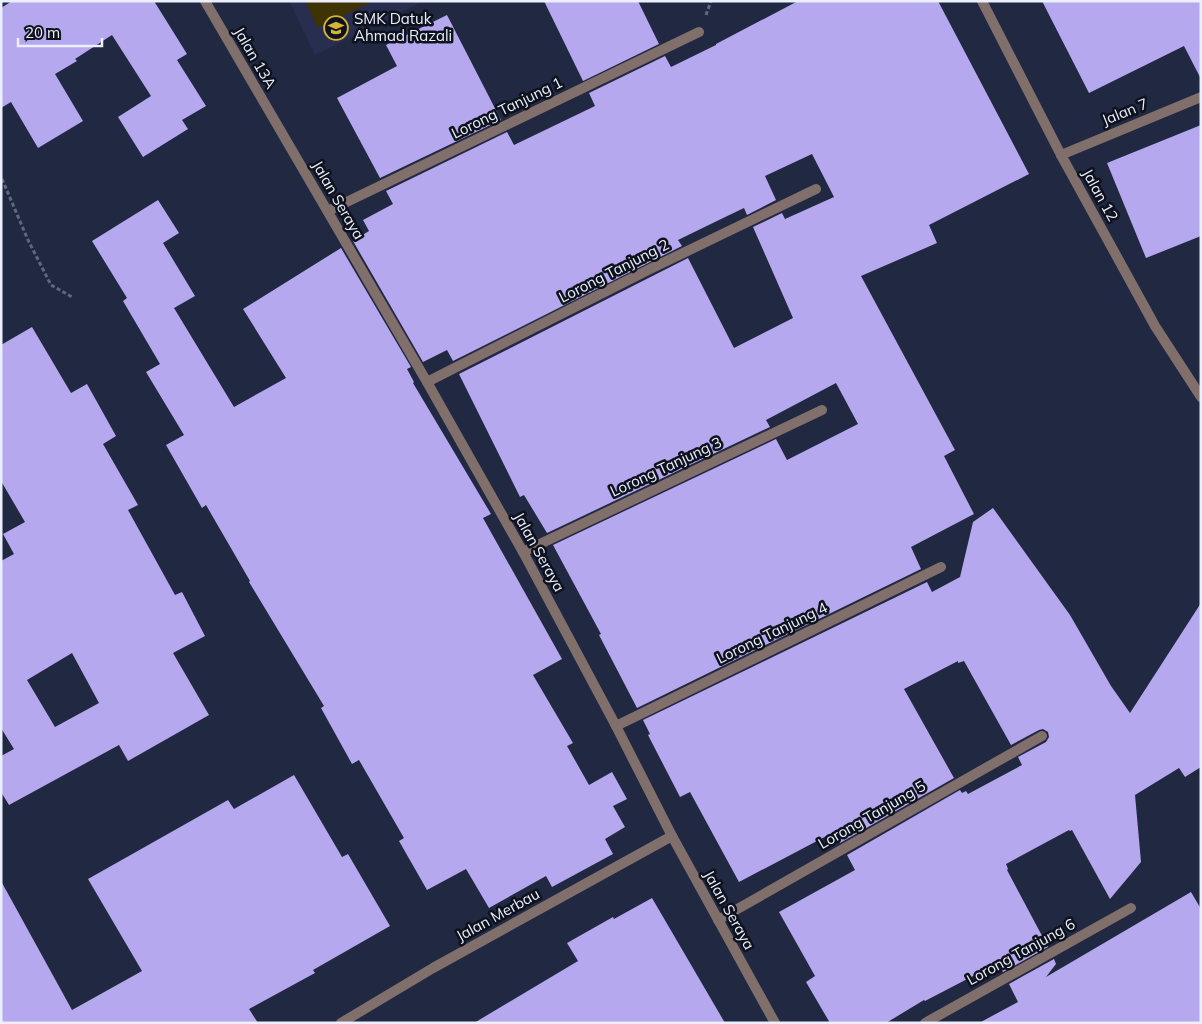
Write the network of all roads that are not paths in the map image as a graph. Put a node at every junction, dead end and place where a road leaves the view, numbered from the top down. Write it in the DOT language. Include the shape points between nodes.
graph roads {
  1 [pos="205,1"];
  2 [pos="982,1"];
  3 [pos="699,32"];
  4 [pos="1201,97"];
  5 [pos="264,104"];
  6 [pos="1061,155"];
  7 [pos="816,189"];
  8 [pos="328,211"];
  9 [pos="427,382"];
  10 [pos="1201,397"];
  11 [pos="822,410"];
  12 [pos="523,552"];
  13 [pos="941,567"];
  14 [pos="616,726"];
  15 [pos="1042,736"];
  16 [pos="672,836"];
  17 [pos="1131,908"];
  18 [pos="718,920"];
  19 [pos="341,1023"];
  20 [pos="775,1023"];
  21 [pos="925,1023"];
  1 -- 5 [label="street, Jalan 13A"];
  2 -- 6 [label="street, Jalan 12"];
  3 -- 8 [label="street, Lorong Tanjung 1"];
  4 -- 6 [label="street, Jalan 7"];
  5 -- 8 [label="street, Jalan Seraya"];
  6 -- 10 [label="street, Jalan 12" via="1155,326"];
  7 -- 9 [label="street, Lorong Tanjung 2"];
  8 -- 9 [label="street, Jalan Seraya"];
  9 -- 12 [label="street, Jalan Seraya"];
  11 -- 12 [label="street, Lorong Tanjung 3"];
  12 -- 14 [label="street, Jalan Seraya"];
  13 -- 14 [label="street, Lorong Tanjung 4"];
  14 -- 16 [label="street, Jalan Seraya"];
  15 -- 18 [label="street, Lorong Tanjung 5"];
  16 -- 18 [label="street, Jalan Seraya"];
  16 -- 19 [label="street, Jalan Merbau" via="433,968"];
  17 -- 21 [label="street, Lorong Tanjung 6"];
  18 -- 20 [label="street, Jalan Seraya"];
}
